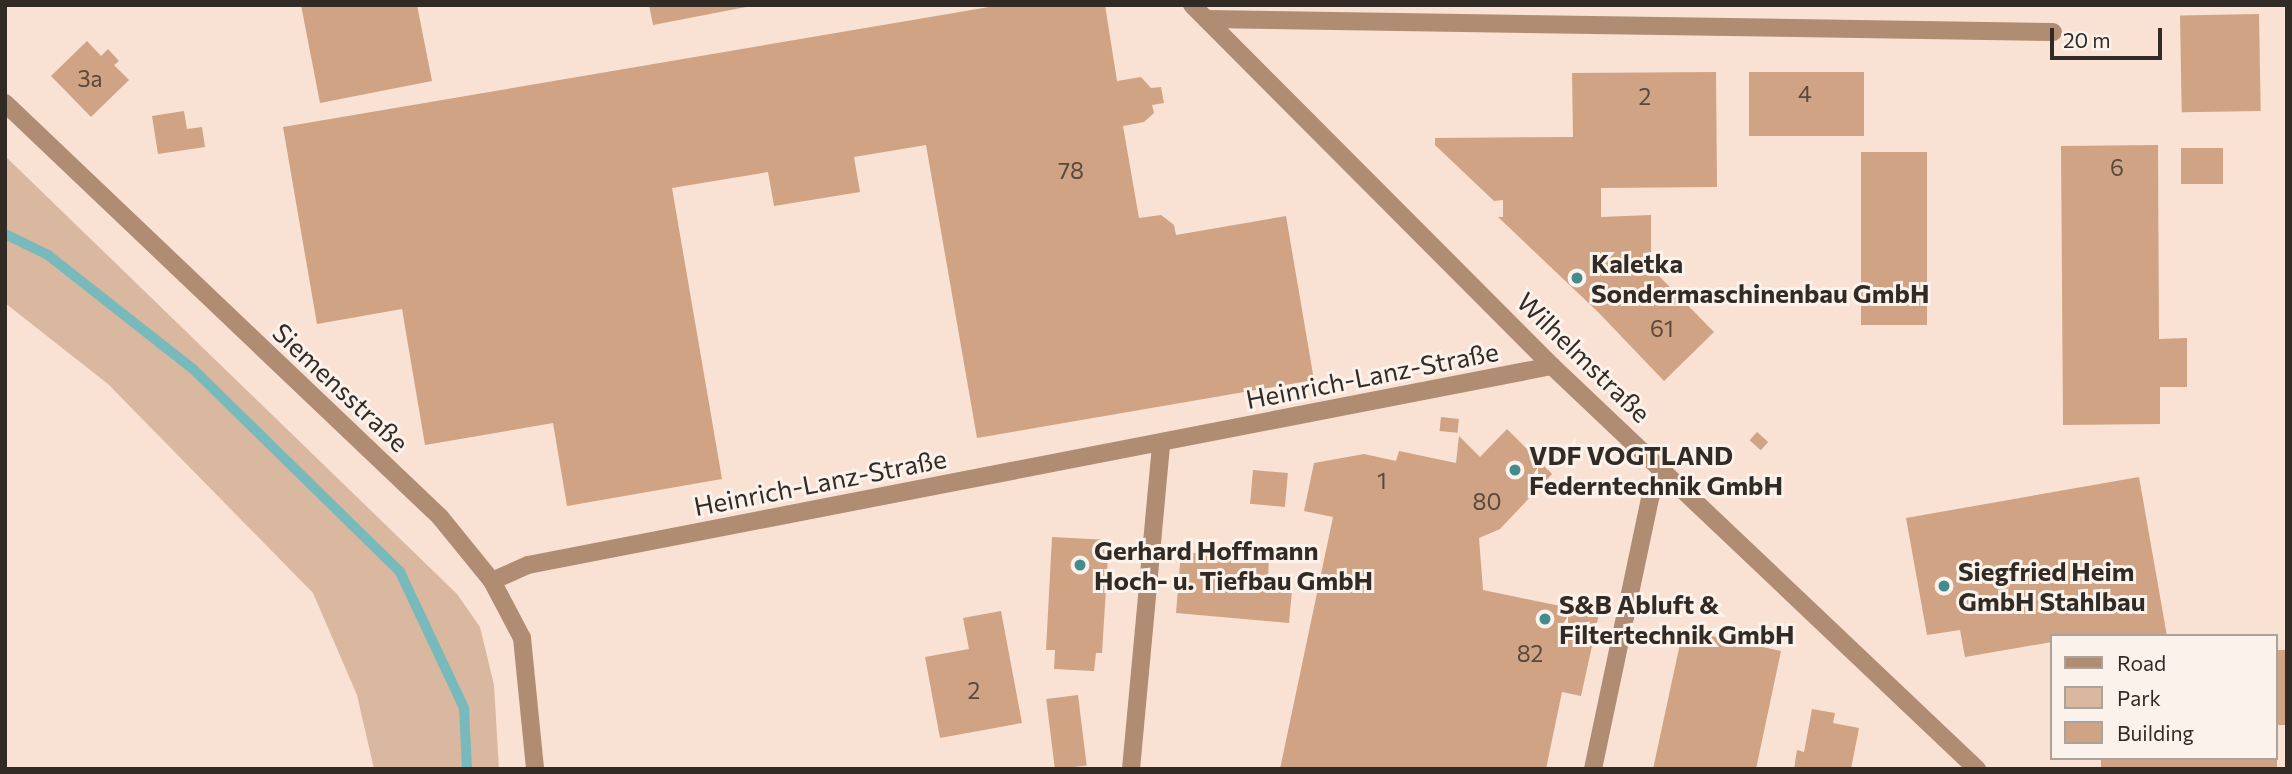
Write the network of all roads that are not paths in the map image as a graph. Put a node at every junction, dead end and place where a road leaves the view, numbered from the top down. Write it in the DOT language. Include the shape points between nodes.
graph roads {
  1 [pos="1192,5"];
  2 [pos="1206,19"];
  3 [pos="2053,32"];
  4 [pos="5,103"];
  5 [pos="1552,366"];
  6 [pos="1161,443"];
  7 [pos="1663,467"];
  8 [pos="492,581"];
  9 [pos="535,769"];
  10 [pos="1130,769"];
  11 [pos="1593,769"];
  12 [pos="1977,769"];
  1 -- 2 [label="street, Wilhelmstraße"];
  2 -- 3 [label="street"];
  2 -- 5 [label="street, Wilhelmstraße"];
  4 -- 8 [label="street, Siemensstraße" via="440,517"];
  5 -- 6 [label="street, Heinrich-Lanz-Straße"];
  5 -- 7 [label="street, Wilhelmstraße"];
  6 -- 8 [label="street, Heinrich-Lanz-Straße" via="528,565"];
  6 -- 10 [label="street"];
  7 -- 11 [label="street" via="1650,498"];
  7 -- 12 [label="street, Wilhelmstraße"];
  8 -- 9 [label="street, Siemensstraße" via="522,638"];
}
